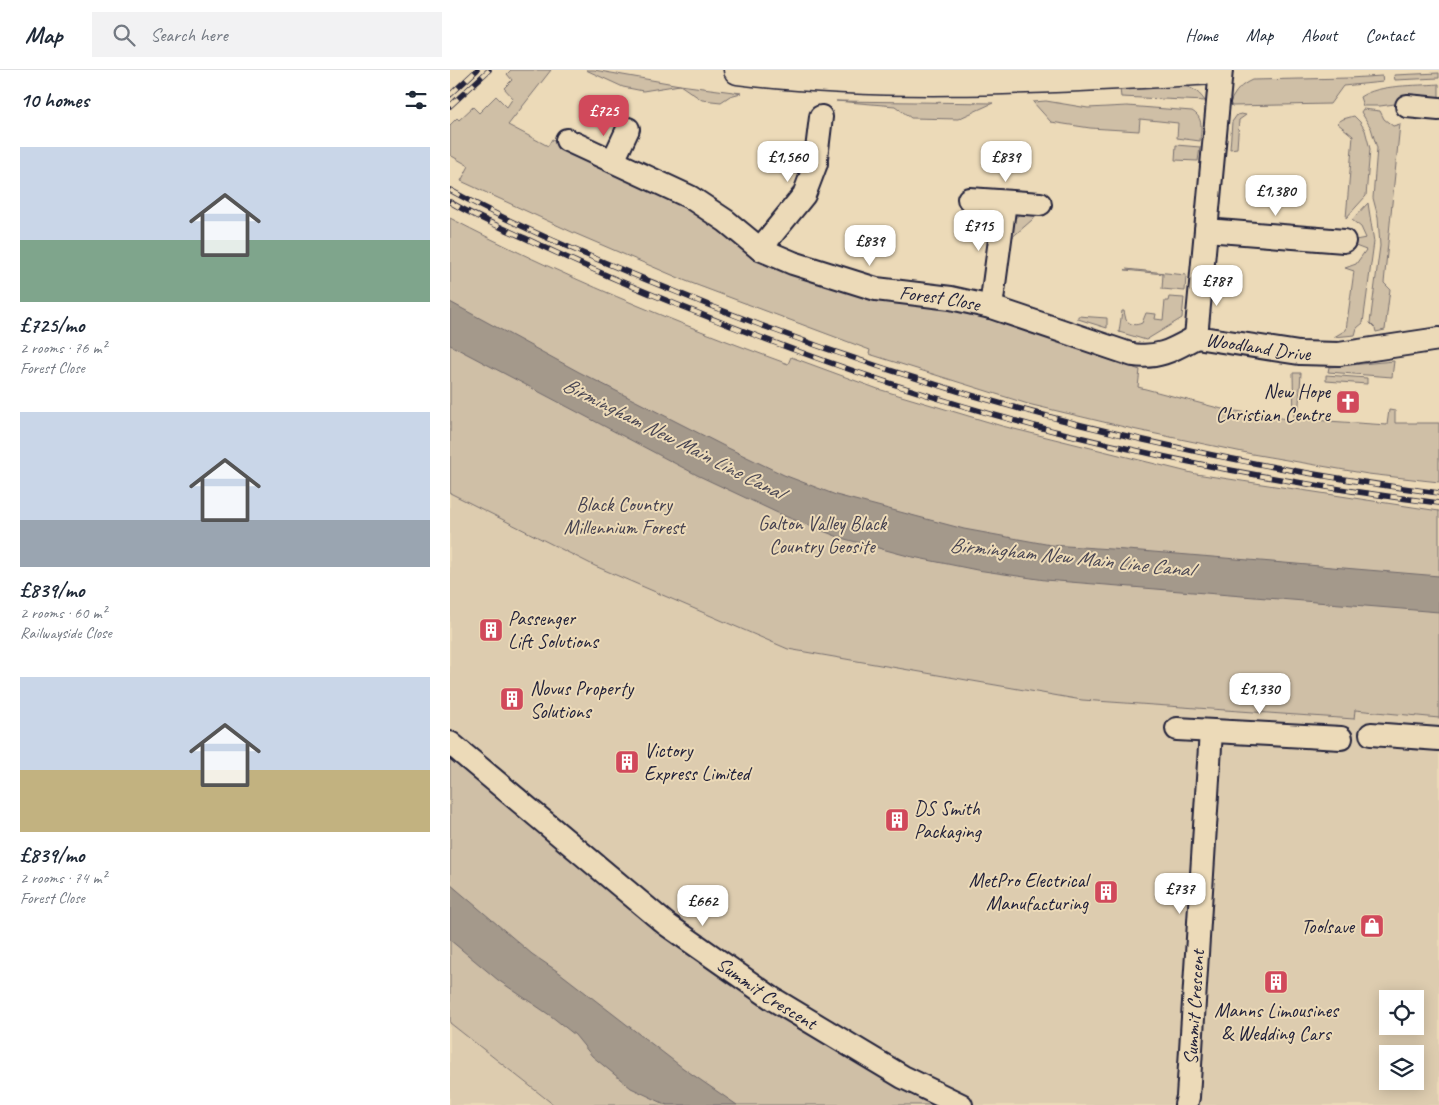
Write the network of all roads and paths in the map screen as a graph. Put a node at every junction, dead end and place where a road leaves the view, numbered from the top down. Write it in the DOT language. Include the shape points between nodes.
graph roads {
  1 [pos="738,70"];
  2 [pos="1217,70"];
  3 [pos="1221,70"];
  4 [pos="1407,106"];
  5 [pos="1439,109"];
  6 [pos="821,118"];
  7 [pos="628,129"];
  8 [pos="567,140"];
  9 [pos="780,159"];
  10 [pos="613,161"];
  11 [pos="816,164"];
  12 [pos="968,199"];
  13 [pos="1005,202"];
  14 [pos="1040,204"];
  15 [pos="1206,230"];
  16 [pos="1344,241"];
  17 [pos="760,249"];
  18 [pos="990,307"];
  19 [pos="1196,336"];
  20 [pos="1439,339"];
  21 [pos="1177,729"];
  22 [pos="1211,731"];
  23 [pos="1371,734"];
  24 [pos="1341,738"];
  25 [pos="1439,738"];
  26 [pos="450,743"];
  27 [pos="961,1105"];
  28 [pos="1186,1105"];
  1 -- 2 [label="main road" via="822,78 972,81"];
  3 -- 15 [label="street, Woodland Drive"];
  4 -- 5 [label="street"];
  6 -- 11 [label="street"];
  7 -- 10 [label="street"];
  8 -- 10 [label="street, Forest Close"];
  9 -- 11 [label="street"];
  10 -- 17 [label="street, Forest Close" via="690,197"];
  11 -- 17 [label="street" via="804,195"];
  12 -- 13 [label="street"];
  13 -- 14 [label="street"];
  13 -- 18 [label="street"];
  15 -- 16 [label="street"];
  15 -- 19 [label="street, Woodland Drive"];
  17 -- 18 [label="street, Forest Close" via="876,289 951,298"];
  18 -- 19 [label="street, Forest Close" via="1146,357 1162,354"];
  19 -- 20 [label="street, Woodland Drive" via="1299,353 1339,354"];
  21 -- 22 [label="street"];
  22 -- 24 [label="street"];
  22 -- 28 [label="street, Summit Crescent"];
  23 -- 25 [label="street"];
  26 -- 27 [label="street, Summit Crescent" via="666,924 773,999 903,1077"];
}
